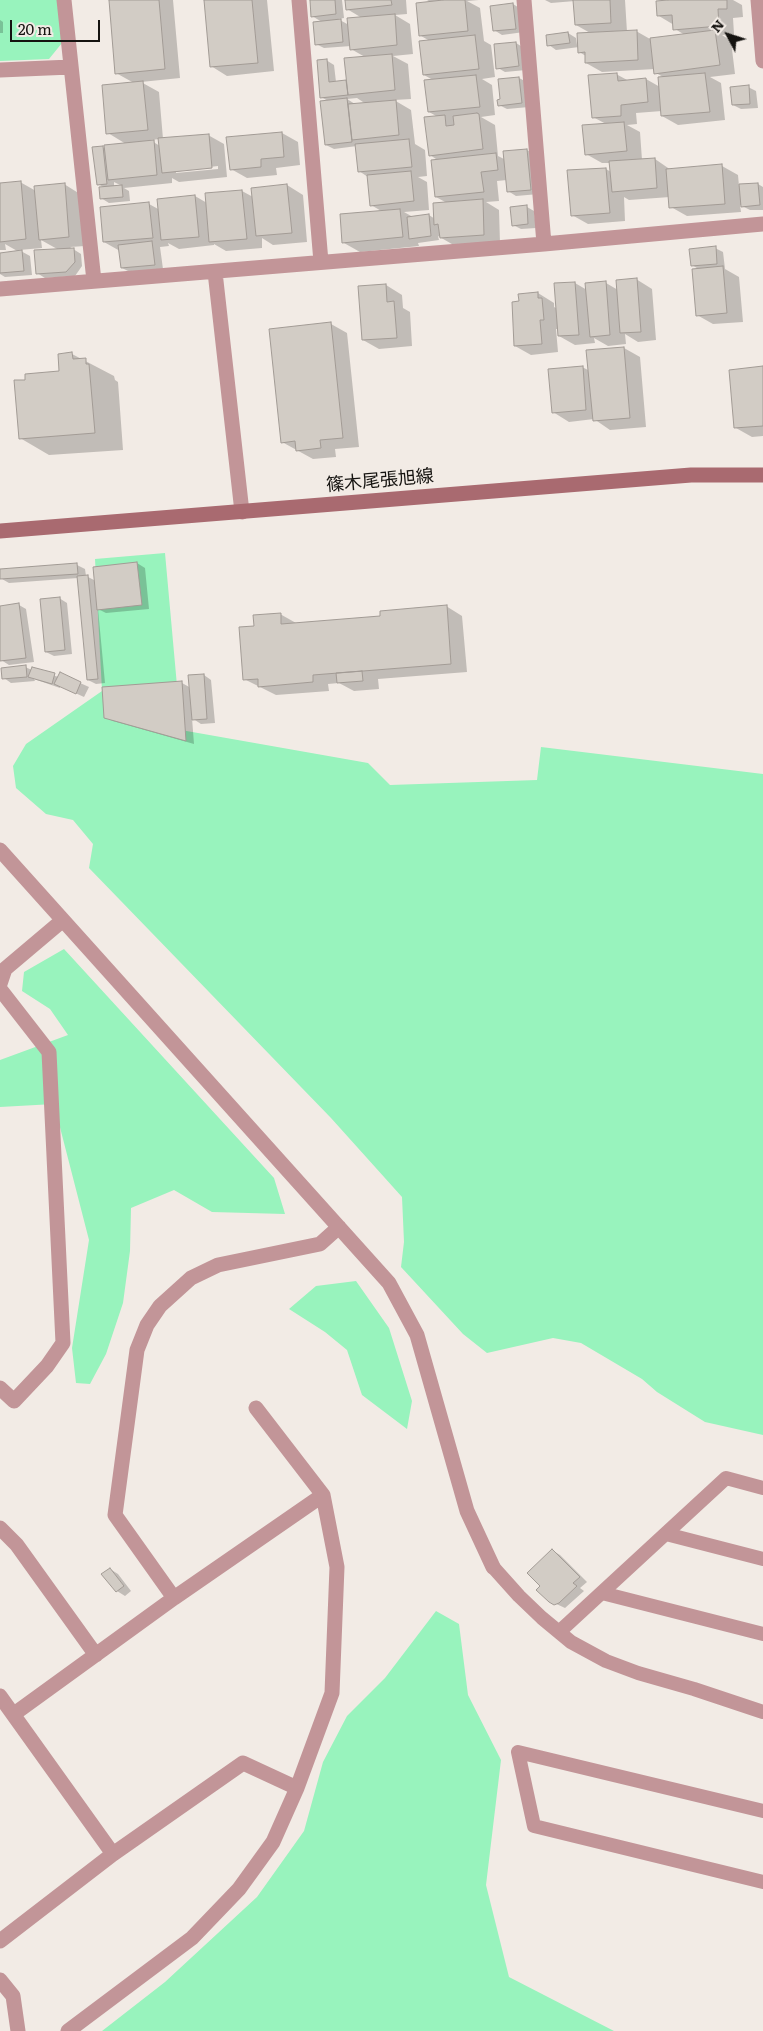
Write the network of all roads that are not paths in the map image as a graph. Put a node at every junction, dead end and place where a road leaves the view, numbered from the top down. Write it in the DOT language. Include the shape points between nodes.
graph roads {
  1 [pos="64,0"];
  2 [pos="300,0"];
  3 [pos="524,0"];
  4 [pos="758,0"];
  5 [pos="763,61"];
  6 [pos="71,67"];
  7 [pos="0,70"];
  8 [pos="763,224"];
  9 [pos="544,244"];
  10 [pos="321,262"];
  11 [pos="216,272"];
  12 [pos="94,281"];
  13 [pos="0,289"];
  14 [pos="763,475"];
  15 [pos="242,512"];
  16 [pos="0,531"];
  17 [pos="0,850"];
  18 [pos="63,920"];
  19 [pos="0,984"];
  20 [pos="0,989"];
  21 [pos="339,1227"];
  22 [pos="0,1388"];
  23 [pos="256,1408"];
  24 [pos="763,1488"];
  25 [pos="323,1494"];
  26 [pos="0,1528"];
  27 [pos="666,1534"];
  28 [pos="763,1559"];
  29 [pos="493,1567"];
  30 [pos="602,1593"];
  31 [pos="174,1598"];
  32 [pos="559,1632"];
  33 [pos="763,1634"];
  34 [pos="96,1655"];
  35 [pos="0,1696"];
  36 [pos="763,1712"];
  37 [pos="14,1714"];
  38 [pos="297,1788"];
  39 [pos="763,1811"];
  40 [pos="114,1854"];
  41 [pos="763,1882"];
  42 [pos="0,1941"];
  43 [pos="0,1980"];
  44 [pos="18,2031"];
  45 [pos="68,2031"];
  1 -- 6 [label="street"];
  2 -- 10 [label="street"];
  3 -- 9 [label="street"];
  4 -- 5 [label="street"];
  6 -- 7 [label="street"];
  6 -- 12 [label="street"];
  8 -- 9 [label="street"];
  9 -- 10 [label="street"];
  10 -- 11 [label="street"];
  11 -- 12 [label="street"];
  11 -- 15 [label="street"];
  12 -- 13 [label="street"];
  14 -- 15 [label="main road, 篠木尾張旭線" via="691,475"];
  15 -- 16 [label="main road, 篠木尾張旭線"];
  17 -- 18 [label="street"];
  18 -- 19 [label="street" via="5,969"];
  18 -- 21 [label="street"];
  20 -- 22 [label="street" via="49,1052 64,1342 47,1366 14,1401"];
  21 -- 29 [label="street" via="389,1282 417,1335 467,1511"];
  21 -- 31 [label="street" via="320,1244 218,1265 192,1278 160,1306 146,1325 137,1350 115,1516"];
  23 -- 25 [label="street"];
  24 -- 27 [label="lane" via="726,1478"];
  25 -- 31 [label="street"];
  25 -- 38 [label="street" via="337,1567 332,1693"];
  26 -- 34 [label="street" via="17,1545"];
  27 -- 28 [label="lane"];
  27 -- 30 [label="lane"];
  29 -- 32 [label="lane"];
  30 -- 32 [label="lane"];
  30 -- 33 [label="lane"];
  31 -- 34 [label="street"];
  32 -- 36 [label="lane" via="606,1661"];
  34 -- 37 [label="street"];
  35 -- 37 [label="street"];
  37 -- 40 [label="street"];
  38 -- 40 [label="street" via="243,1763"];
  38 -- 45 [label="street" via="273,1842 213,1917 192,1938"];
  39 -- 41 [label="lane" via="518,1752 534,1826"];
  40 -- 42 [label="street"];
  43 -- 44 [label="street" via="13,1996"];
}
